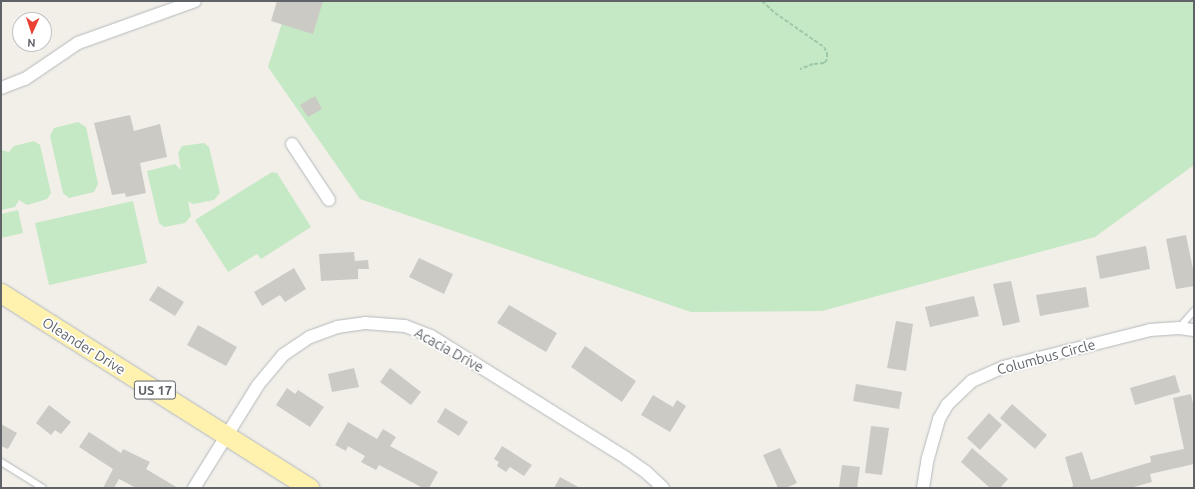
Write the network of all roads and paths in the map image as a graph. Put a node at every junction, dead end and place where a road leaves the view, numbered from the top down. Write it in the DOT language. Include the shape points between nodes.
graph roads {
  1 [pos="195,1"];
  2 [pos="762,1"];
  3 [pos="800,69"];
  4 [pos="1,88"];
  5 [pos="292,144"];
  6 [pos="329,200"];
  7 [pos="1,293"];
  8 [pos="1194,311"];
  9 [pos="1179,328"];
  10 [pos="1194,330"];
  11 [pos="226,436"];
  12 [pos="1,462"];
  13 [pos="43,488"];
  14 [pos="194,488"];
  15 [pos="309,488"];
  16 [pos="663,488"];
  17 [pos="923,488"];
  1 -- 4 [label="street" via="78,43 25,80"];
  2 -- 3 [label="path" via="824,47 827,60 824,63"];
  5 -- 6 [label="street"];
  7 -- 11 [label="main road, Oleander Drive / US 17"];
  8 -- 9 [label="lane"];
  9 -- 10 [label="street, Columbus Circle"];
  9 -- 17 [label="street, Columbus Circle" via="1150,330 1052,354 1003,367 972,381 947,405 939,420 928,458"];
  11 -- 14 [label="street, Acacia Drive"];
  11 -- 15 [label="main road, Oleander Drive / US 17"];
  11 -- 16 [label="street, Acacia Drive" via="270,369 299,343 324,331 351,324 391,324 418,331 451,348 626,458"];
  12 -- 13 [label="lane"];
}
